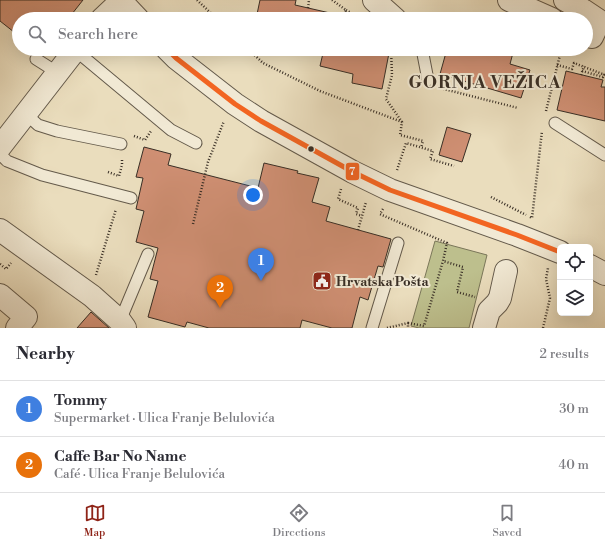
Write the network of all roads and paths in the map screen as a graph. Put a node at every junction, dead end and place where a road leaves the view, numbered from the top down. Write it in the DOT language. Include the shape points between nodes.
graph roads {
  1 [pos="121,0"];
  2 [pos="197,0"];
  3 [pos="309,0"];
  4 [pos="332,0"];
  5 [pos="374,0"];
  6 [pos="510,0"];
  7 [pos="565,0"];
  8 [pos="308,8"];
  9 [pos="346,10"];
  10 [pos="109,12"];
  11 [pos="132,12"];
  12 [pos="210,12"];
  13 [pos="349,12"];
  14 [pos="387,12"];
  15 [pos="537,12"];
  16 [pos="586,12"];
  17 [pos="593,17"];
  18 [pos="594,38"];
  19 [pos="71,56"];
  20 [pos="82,56"];
  21 [pos="175,56"];
  22 [pos="256,56"];
  23 [pos="391,56"];
  24 [pos="423,56"];
  25 [pos="559,56"];
  26 [pos="36,59"];
  27 [pos="557,65"];
  28 [pos="584,66"];
  29 [pos="582,71"];
  30 [pos="58,73"];
  31 [pos="581,75"];
  32 [pos="604,75"];
  33 [pos="428,80"];
  34 [pos="518,108"];
  35 [pos="26,114"];
  36 [pos="226,117"];
  37 [pos="544,118"];
  38 [pos="402,122"];
  39 [pos="555,123"];
  40 [pos="543,126"];
  41 [pos="152,129"];
  42 [pos="132,135"];
  43 [pos="196,143"];
  44 [pos="121,144"];
  45 [pos="0,147"];
  46 [pos="422,148"];
  47 [pos="0,154"];
  48 [pos="605,155"];
  49 [pos="122,165"];
  50 [pos="454,166"];
  51 [pos="108,172"];
  52 [pos="396,173"];
  53 [pos="341,189"];
  54 [pos="120,195"];
  55 [pos="491,197"];
  56 [pos="131,198"];
  57 [pos="366,202"];
  58 [pos="383,208"];
  59 [pos="362,216"];
  60 [pos="193,224"];
  61 [pos="0,230"];
  62 [pos="358,230"];
  63 [pos="398,243"];
  64 [pos="148,254"];
  65 [pos="554,260"];
  66 [pos="443,261"];
  67 [pos="0,264"];
  68 [pos="9,265"];
  69 [pos="593,268"];
  70 [pos="506,272"];
  71 [pos="605,274"];
  72 [pos="95,279"];
  73 [pos="0,295"];
  74 [pos="497,303"];
  75 [pos="408,323"];
  76 [pos="123,325"];
  77 [pos="17,328"];
  78 [pos="372,328"];
  79 [pos="387,328"];
  80 [pos="408,328"];
  81 [pos="484,328"];
  82 [pos="543,328"];
  1 -- 10 [label="street"];
  1 -- 11 [label="street"];
  2 -- 12 [label="path"];
  3 -- 8 [label="path"];
  4 -- 9 [label="path"];
  5 -- 14 [label="street"];
  6 -- 15 [label="street"];
  7 -- 16 [label="street"];
  9 -- 13 [label="path"];
  17 -- 18 [label="street" via="598,20"];
  19 -- 30 [label="street"];
  20 -- 43 [label="lane" via="171,130"];
  21 -- 65 [label="street" via="235,104 261,121 353,172 390,190 518,235"];
  22 -- 38 [label="path" via="263,63 320,91"];
  23 -- 38 [label="path" via="392,75 386,99"];
  24 -- 33 [label="lane"];
  25 -- 27 [label="path"];
  26 -- 30 [label="lane"];
  27 -- 28 [label="path" via="572,69 574,63"];
  27 -- 37 [label="path"];
  28 -- 29 [label="path"];
  28 -- 32 [label="path"];
  29 -- 31 [label="path"];
  29 -- 32 [label="path" via="603,77"];
  30 -- 35 [label="street"];
  33 -- 34 [label="path" via="437,88"];
  35 -- 44 [label="lane" via="38,125"];
  35 -- 45 [label="street"];
  36 -- 60 [label="path" via="208,162"];
  38 -- 46 [label="path" via="400,135 423,142"];
  39 -- 48 [label="lane"];
  40 -- 55 [label="path" via="532,218"];
  41 -- 42 [label="path" via="145,140"];
  46 -- 50 [label="path" via="433,151 430,159"];
  46 -- 52 [label="path" via="406,143"];
  47 -- 54 [label="lane" via="7,161 42,175"];
  49 -- 51 [label="path" via="119,176"];
  53 -- 59 [label="path" via="338,199 358,208 356,214"];
  54 -- 56 [label="lane"];
  54 -- 72 [label="path"];
  57 -- 59 [label="path"];
  58 -- 66 [label="path" via="380,214 447,243"];
  59 -- 62 [label="path"];
  61 -- 76 [label="street" via="92,296"];
  63 -- 78 [label="lane"];
  64 -- 76 [label="lane"];
  65 -- 82 [label="path" via="546,279 550,298"];
  66 -- 74 [label="path" via="463,267 457,292"];
  66 -- 75 [label="path" via="424,326"];
  67 -- 68 [label="path" via="6,269"];
  69 -- 71 [label="street"];
  70 -- 74 [label="street"];
  73 -- 77 [label="street" via="26,317"];
  74 -- 81 [label="street" via="489,311"];
  75 -- 79 [label="path"];
  75 -- 80 [label="path"];
}
